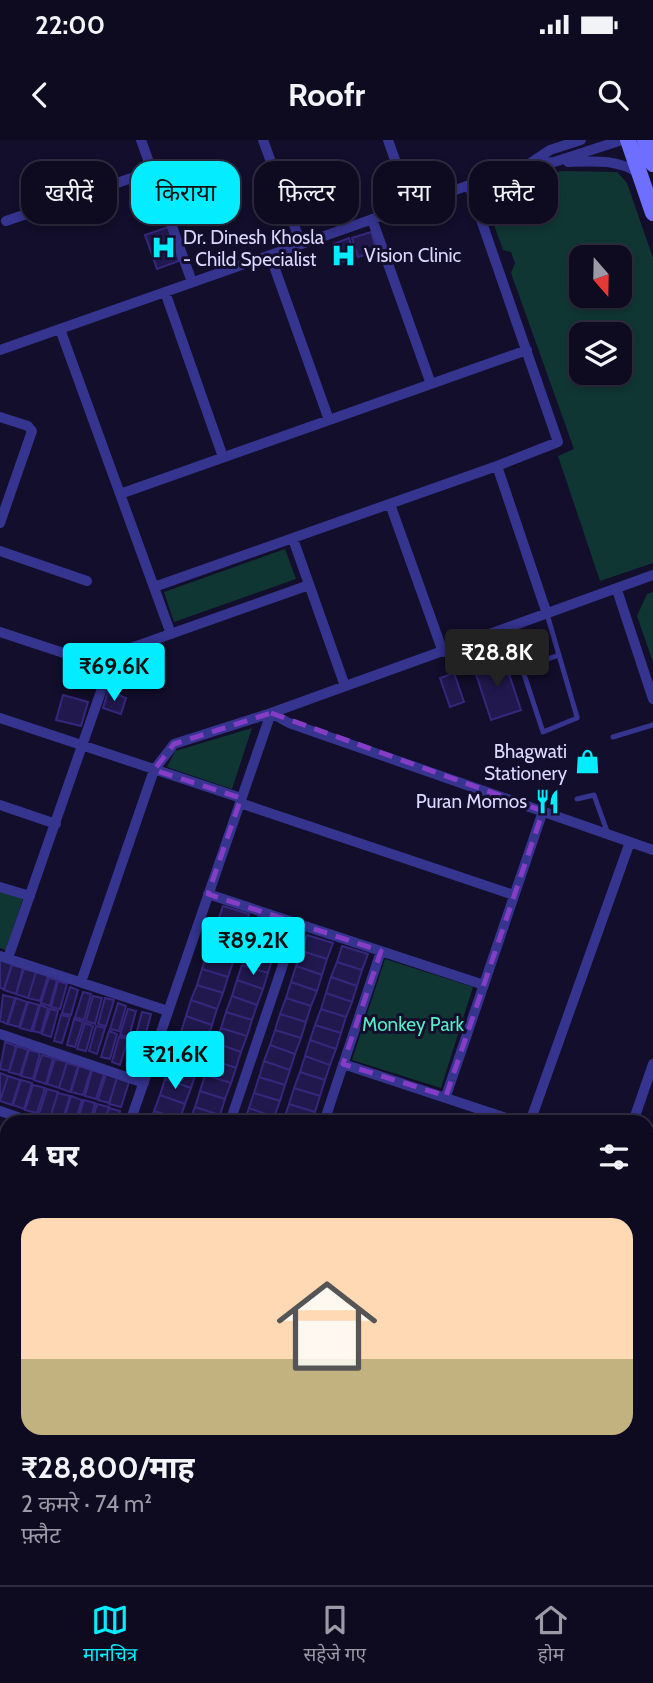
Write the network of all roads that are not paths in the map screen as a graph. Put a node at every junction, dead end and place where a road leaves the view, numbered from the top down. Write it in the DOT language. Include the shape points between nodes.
graph roads {
  1 [pos="141,140"];
  2 [pos="263,140"];
  3 [pos="388,140"];
  4 [pos="563,140"];
  5 [pos="581,140"];
  6 [pos="622,140"];
  7 [pos="628,140"];
  8 [pos="645,140"];
  9 [pos="551,150"];
  10 [pos="148,161"];
  11 [pos="395,161"];
  12 [pos="533,161"];
  13 [pos="557,161"];
  14 [pos="558,162"];
  15 [pos="646,169"];
  16 [pos="131,178"];
  17 [pos="469,185"];
  18 [pos="455,190"];
  19 [pos="653,213"];
  20 [pos="372,219"];
  21 [pos="6,221"];
  22 [pos="171,224"];
  23 [pos="483,224"];
  24 [pos="301,244"];
  25 [pos="270,255"];
  26 [pos="192,282"];
  27 [pos="165,292"];
  28 [pos="60,329"];
  29 [pos="0,350"];
  30 [pos="527,350"];
  31 [pos="431,384"];
  32 [pos="0,417"];
  33 [pos="329,420"];
  34 [pos="223,457"];
  35 [pos="497,466"];
  36 [pos="120,494"];
  37 [pos="4,500"];
  38 [pos="390,504"];
  39 [pos="0,523"];
  40 [pos="293,538"];
  41 [pos="0,551"];
  42 [pos="650,578"];
  43 [pos="87,581"];
  44 [pos="309,585"];
  45 [pos="154,587"];
  46 [pos="617,590"];
  47 [pos="547,614"];
  48 [pos="0,632"];
  49 [pos="171,634"];
  50 [pos="443,652"];
  51 [pos="559,655"];
  52 [pos="109,668"];
  53 [pos="345,686"];
  54 [pos="653,699"];
  55 [pos="271,713"];
  56 [pos="0,718"];
  57 [pos="653,725"];
  58 [pos="613,737"];
  59 [pos="83,746"];
  60 [pos="155,770"];
  61 [pos="577,799"];
  62 [pos="241,800"];
  63 [pos="0,805"];
  64 [pos="542,811"];
  65 [pos="55,824"];
  66 [pos="608,834"];
  67 [pos="630,842"];
  68 [pos="653,850"];
  69 [pos="0,887"];
  70 [pos="208,894"];
  71 [pos="514,895"];
  72 [pos="30,897"];
  73 [pos="297,923"];
  74 [pos="381,951"];
  75 [pos="4,957"];
  76 [pos="81,982"];
  77 [pos="484,985"];
  78 [pos="168,1011"];
  79 [pos="0,1034"];
  80 [pos="343,1064"];
  81 [pos="653,1064"];
  82 [pos="144,1083"];
  83 [pos="446,1096"];
  84 [pos="133,1115"];
  85 [pos="232,1115"];
  86 [pos="326,1115"];
  87 [pos="499,1115"];
  88 [pos="532,1115"];
  89 [pos="635,1115"];
  1 -- 10 [label="street"];
  2 -- 24 [label="street"];
  3 -- 11 [label="street"];
  4 -- 9 [label="street"];
  5 -- 9 [label="street"];
  6 -- 13 [label="street"];
  7 -- 15 [label="main road"];
  8 -- 15 [label="main road"];
  9 -- 12 [label="street"];
  14 -- 15 [label="street" via="603,160"];
  15 -- 19 [label="main road"];
  16 -- 21 [label="street"];
  17 -- 18 [label="street"];
  20 -- 24 [label="street"];
  20 -- 31 [label="street"];
  22 -- 26 [label="street"];
  23 -- 30 [label="street"];
  24 -- 25 [label="street"];
  25 -- 26 [label="street"];
  25 -- 33 [label="street"];
  26 -- 27 [label="street"];
  27 -- 28 [label="street"];
  27 -- 34 [label="street"];
  28 -- 29 [label="street"];
  28 -- 36 [label="street"];
  30 -- 31 [label="street"];
  30 -- 35 [label="street" via="558,442"];
  31 -- 33 [label="street"];
  32 -- 37 [label="street" via="32,431"];
  33 -- 34 [label="street"];
  34 -- 36 [label="street"];
  35 -- 38 [label="street"];
  35 -- 47 [label="street"];
  36 -- 45 [label="street"];
  37 -- 39 [label="street"];
  38 -- 40 [label="street"];
  38 -- 50 [label="street"];
  40 -- 44 [label="street"];
  40 -- 45 [label="street"];
  41 -- 43 [label="street"];
  42 -- 46 [label="street"];
  44 -- 49 [label="street"];
  44 -- 53 [label="street"];
  45 -- 49 [label="street"];
  46 -- 47 [label="street"];
  46 -- 54 [label="street"];
  47 -- 50 [label="street"];
  47 -- 51 [label="lane"];
  48 -- 52 [label="street"];
  49 -- 52 [label="street" via="116,652"];
  50 -- 53 [label="street"];
  51 -- 51 [label="lane" via="577,718 544,732 522,667"];
  52 -- 59 [label="street"];
  53 -- 55 [label="street"];
  55 -- 60 [label="street" via="174,744"];
  55 -- 62 [label="street"];
  55 -- 64 [label="street"];
  56 -- 59 [label="street"];
  57 -- 58 [label="lane"];
  59 -- 60 [label="street"];
  59 -- 65 [label="street"];
  60 -- 62 [label="street"];
  60 -- 76 [label="street"];
  61 -- 66 [label="lane" via="594,795"];
  62 -- 70 [label="street"];
  62 -- 71 [label="street"];
  63 -- 65 [label="street"];
  64 -- 66 [label="street"];
  64 -- 71 [label="street"];
  65 -- 72 [label="street"];
  66 -- 67 [label="street"];
  67 -- 68 [label="street"];
  67 -- 88 [label="street"];
  69 -- 72 [label="street"];
  70 -- 73 [label="street"];
  70 -- 78 [label="street"];
  71 -- 77 [label="street"];
  72 -- 75 [label="street"];
  73 -- 74 [label="street"];
  73 -- 85 [label="street"];
  74 -- 77 [label="street"];
  74 -- 80 [label="street"];
  75 -- 76 [label="street"];
  76 -- 78 [label="street"];
  77 -- 83 [label="street"];
  78 -- 82 [label="street"];
  79 -- 82 [label="street"];
  80 -- 83 [label="street"];
  80 -- 86 [label="street"];
  81 -- 89 [label="street"];
  82 -- 84 [label="street"];
  83 -- 87 [label="street"];
}
